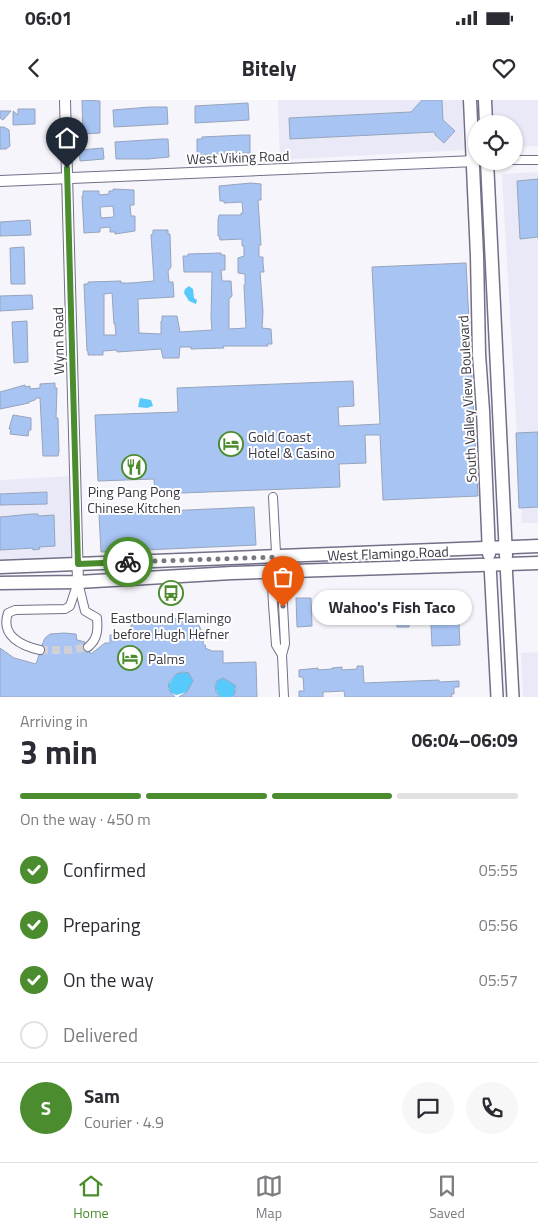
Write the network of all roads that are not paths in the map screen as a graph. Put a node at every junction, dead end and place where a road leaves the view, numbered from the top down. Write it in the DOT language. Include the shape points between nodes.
graph roads {
  1 [pos="65,100"];
  2 [pos="470,100"];
  3 [pos="485,100"];
  4 [pos="471,115"];
  5 [pos="486,115"];
  6 [pos="523,160"];
  7 [pos="538,160"];
  8 [pos="468,161"];
  9 [pos="475,170"];
  10 [pos="487,170"];
  11 [pos="68,178"];
  12 [pos="0,181"];
  13 [pos="492,255"];
  14 [pos="477,256"];
  15 [pos="273,497"];
  16 [pos="538,546"];
  17 [pos="506,547"];
  18 [pos="489,548"];
  19 [pos="276,557"];
  20 [pos="506,563"];
  21 [pos="538,563"];
  22 [pos="78,564"];
  23 [pos="490,564"];
  24 [pos="0,567"];
  25 [pos="277,571"];
  26 [pos="78,582"];
  27 [pos="0,583"];
  28 [pos="88,647"];
  29 [pos="40,650"];
  30 [pos="284,697"];
  31 [pos="497,697"];
  32 [pos="513,697"];
  1 -- 11 [label="street, Wynn Road"];
  2 -- 4 [label="main road, South Valley View Boulevard"];
  3 -- 5 [label="main road"];
  6 -- 7 [label="street"];
  8 -- 11 [label="street, West Viking Road"];
  9 -- 14 [label="main road, South Valley View Boulevard"];
  10 -- 13 [label="main road"];
  11 -- 12 [label="street, West Viking Road"];
  11 -- 22 [label="street, Wynn Road"];
  13 -- 14 [label="main road"];
  13 -- 17 [label="main road"];
  14 -- 18 [label="main road, South Valley View Boulevard"];
  15 -- 19 [label="street"];
  16 -- 17 [label="main road, West Flamingo Road"];
  17 -- 18 [label="main road, West Flamingo Road"];
  17 -- 20 [label="main road"];
  18 -- 19 [label="main road, West Flamingo Road"];
  18 -- 23 [label="main road, South Valley View Boulevard"];
  19 -- 22 [label="main road, West Flamingo Road"];
  19 -- 25 [label="street"];
  20 -- 21 [label="main road, West Flamingo Road"];
  20 -- 23 [label="main road, West Flamingo Road"];
  20 -- 32 [label="main road"];
  22 -- 24 [label="main road, West Flamingo Road"];
  22 -- 26 [label="street, Wynn Road"];
  23 -- 25 [label="main road, West Flamingo Road"];
  23 -- 31 [label="main road, South Valley View Boulevard"];
  25 -- 26 [label="main road, West Flamingo Road"];
  25 -- 30 [label="street" via="282,585"];
  26 -- 27 [label="main road, West Flamingo Road"];
  26 -- 28 [label="street" via="85,612 97,618 96,637"];
  26 -- 29 [label="street" via="70,606 64,609 8,613 5,621 9,634 25,646"];
}
